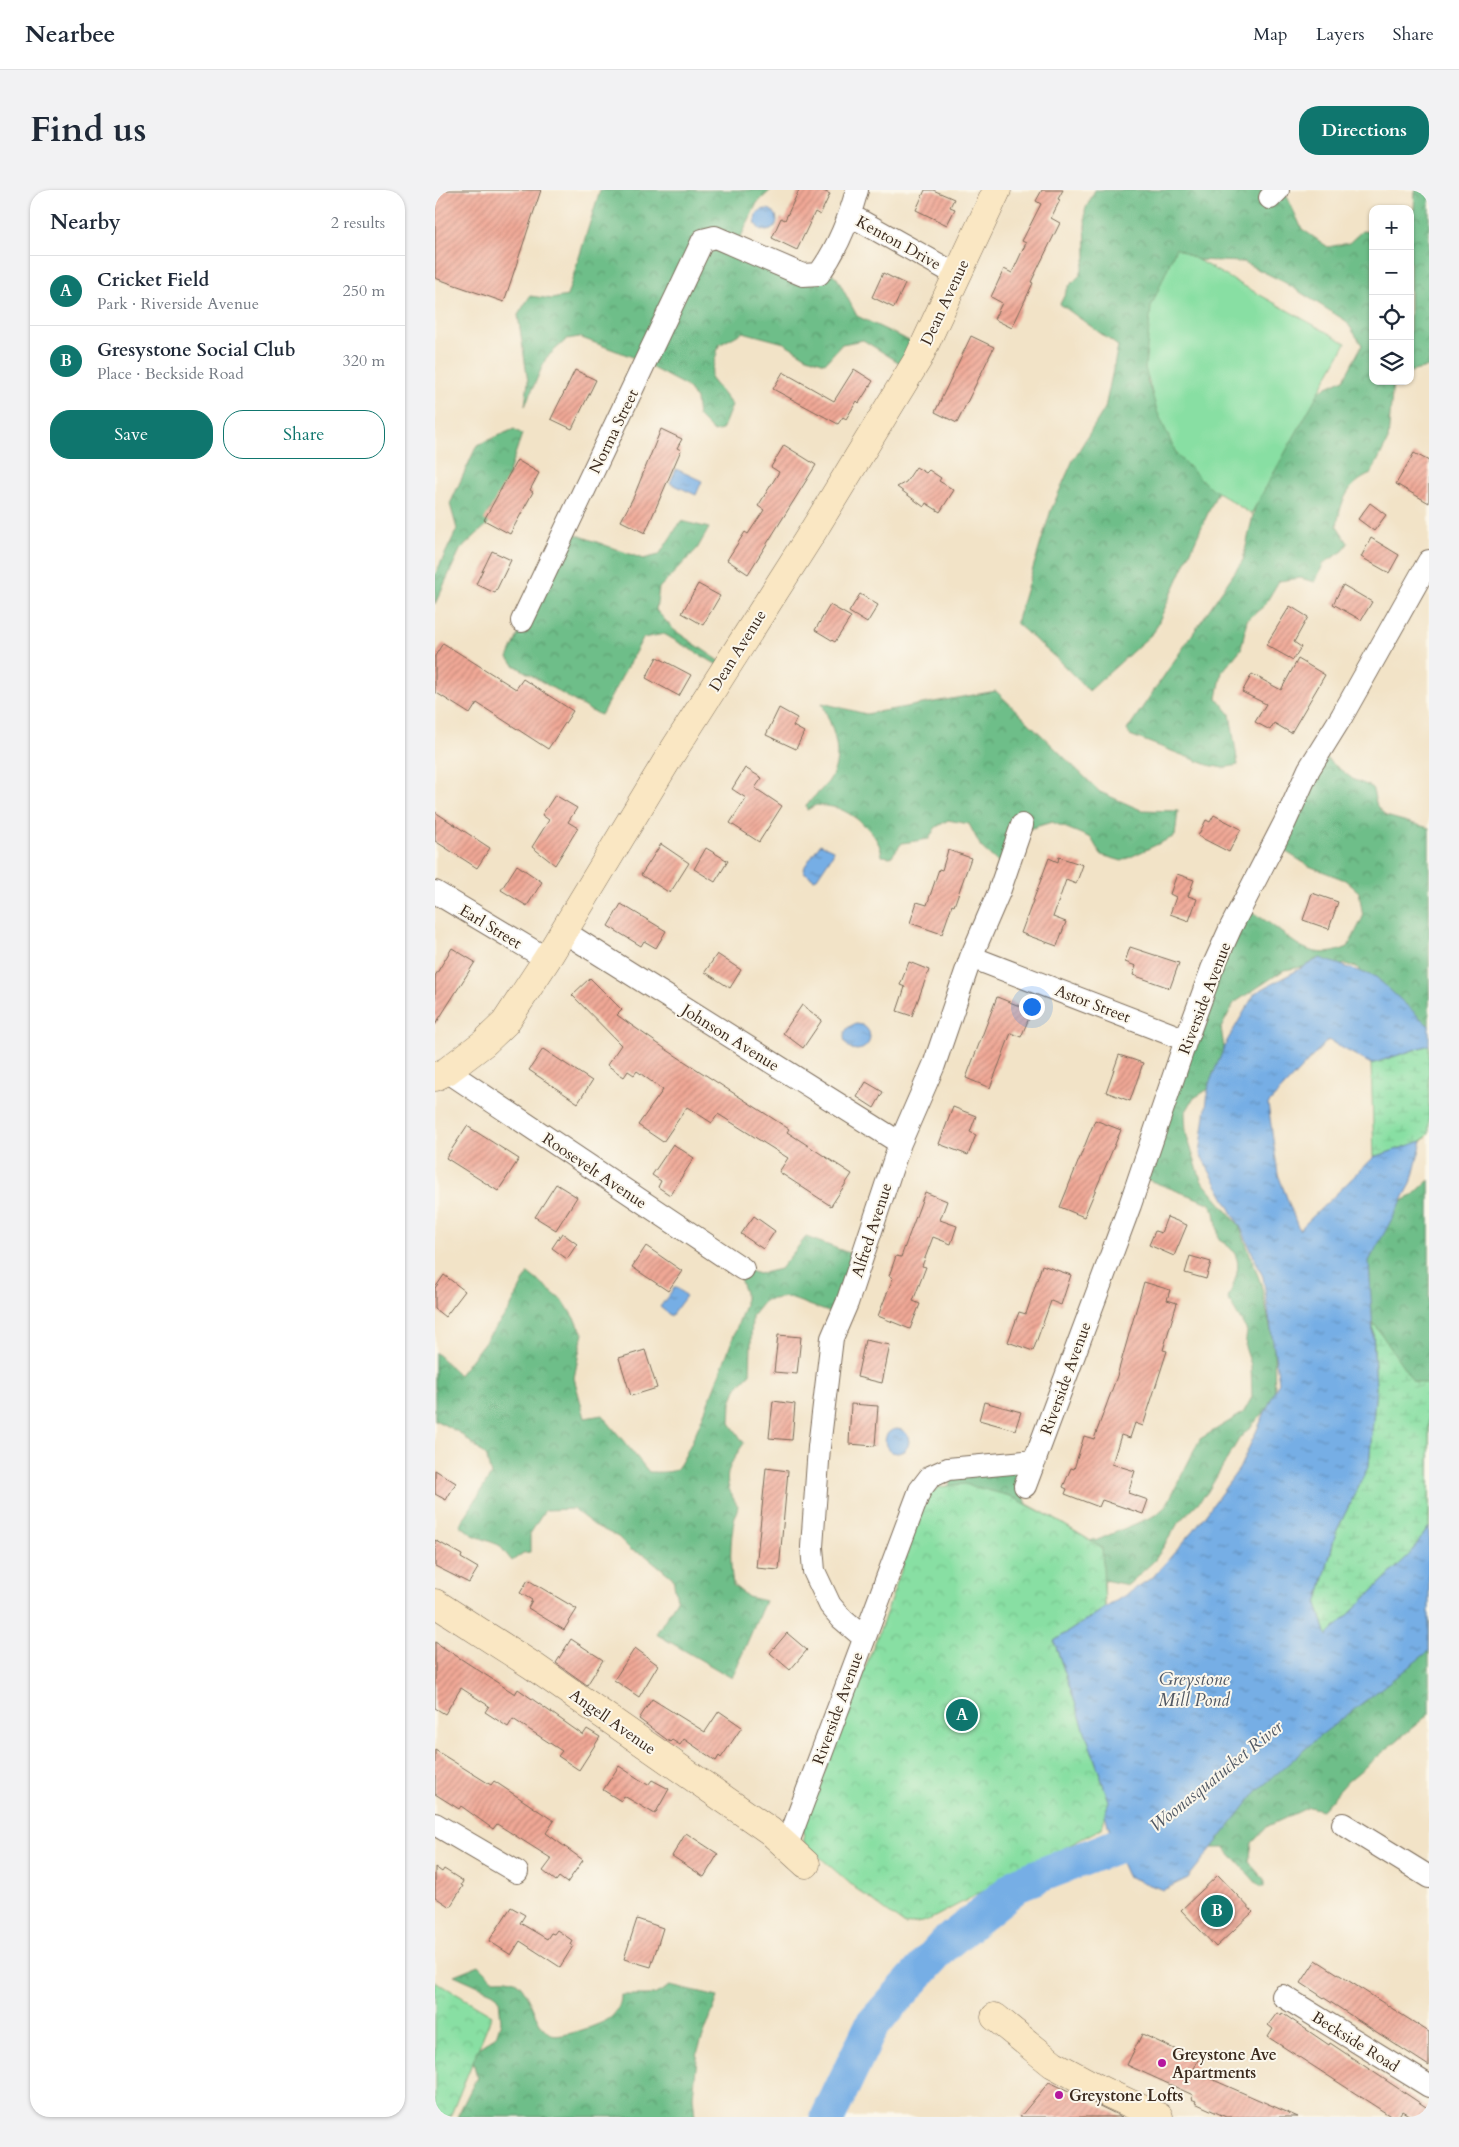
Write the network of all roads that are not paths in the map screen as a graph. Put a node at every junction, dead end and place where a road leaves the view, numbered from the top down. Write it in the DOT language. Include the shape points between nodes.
graph roads {
  1 [pos="857,190"];
  2 [pos="997,190"];
  3 [pos="850,214"];
  4 [pos="703,240"];
  5 [pos="957,275"];
  6 [pos="1429,560"];
  7 [pos="522,621"];
  8 [pos="1021,825"];
  9 [pos="435,892"];
  10 [pos="563,931"];
  11 [pos="971,957"];
  12 [pos="547,959"];
  13 [pos="1186,1040"];
  14 [pos="441,1074"];
  15 [pos="899,1143"];
  16 [pos="743,1269"];
  17 [pos="1035,1461"];
  18 [pos="1025,1486"];
  19 [pos="435,1603"];
  20 [pos="863,1637"];
  21 [pos="435,1824"];
  22 [pos="1343,1824"];
  23 [pos="787,1845"];
  24 [pos="806,1864"];
  25 [pos="517,1872"];
  26 [pos="1429,1877"];
  27 [pos="1283,1996"];
  28 [pos="995,2017"];
  29 [pos="1429,2086"];
  30 [pos="1159,2117"];
  1 -- 3 [label="street"];
  2 -- 5 [label="street, Dean Avenue"];
  3 -- 4 [label="street, Kenton Drive" via="819,274 803,275 715,238"];
  3 -- 5 [label="street, Kenton Drive"];
  4 -- 7 [label="street, Norma Street"];
  5 -- 10 [label="street, Dean Avenue" via="918,359"];
  6 -- 13 [label="street, Riverside Avenue" via="1309,769 1231,927"];
  8 -- 11 [label="street, Alfred Avenue" via="999,892"];
  9 -- 12 [label="street, Earl Street"];
  10 -- 12 [label="street, Dean Avenue"];
  10 -- 15 [label="street, Johnson Avenue"];
  11 -- 13 [label="street, Astor Street"];
  11 -- 15 [label="street, Alfred Avenue" via="934,1065"];
  12 -- 14 [label="street, Dean Avenue" via="505,1023 484,1043"];
  13 -- 17 [label="street, Riverside Avenue" via="1130,1206"];
  14 -- 16 [label="street, Roosevelt Avenue"];
  15 -- 20 [label="street, Alfred Avenue" via="847,1303 832,1338 819,1447 814,1571 830,1605"];
  17 -- 18 [label="street, Riverside Avenue"];
  17 -- 20 [label="street, Riverside Avenue" via="947,1469 930,1477 919,1490"];
  19 -- 23 [label="street, Angell Avenue" via="530,1664"];
  20 -- 23 [label="street, Riverside Avenue"];
  21 -- 25 [label="street"];
  22 -- 26 [label="street"];
  23 -- 24 [label="street, Angell Avenue"];
  27 -- 29 [label="street, Beckside Road"];
  28 -- 30 [label="street" via="1053,2064"];
}
